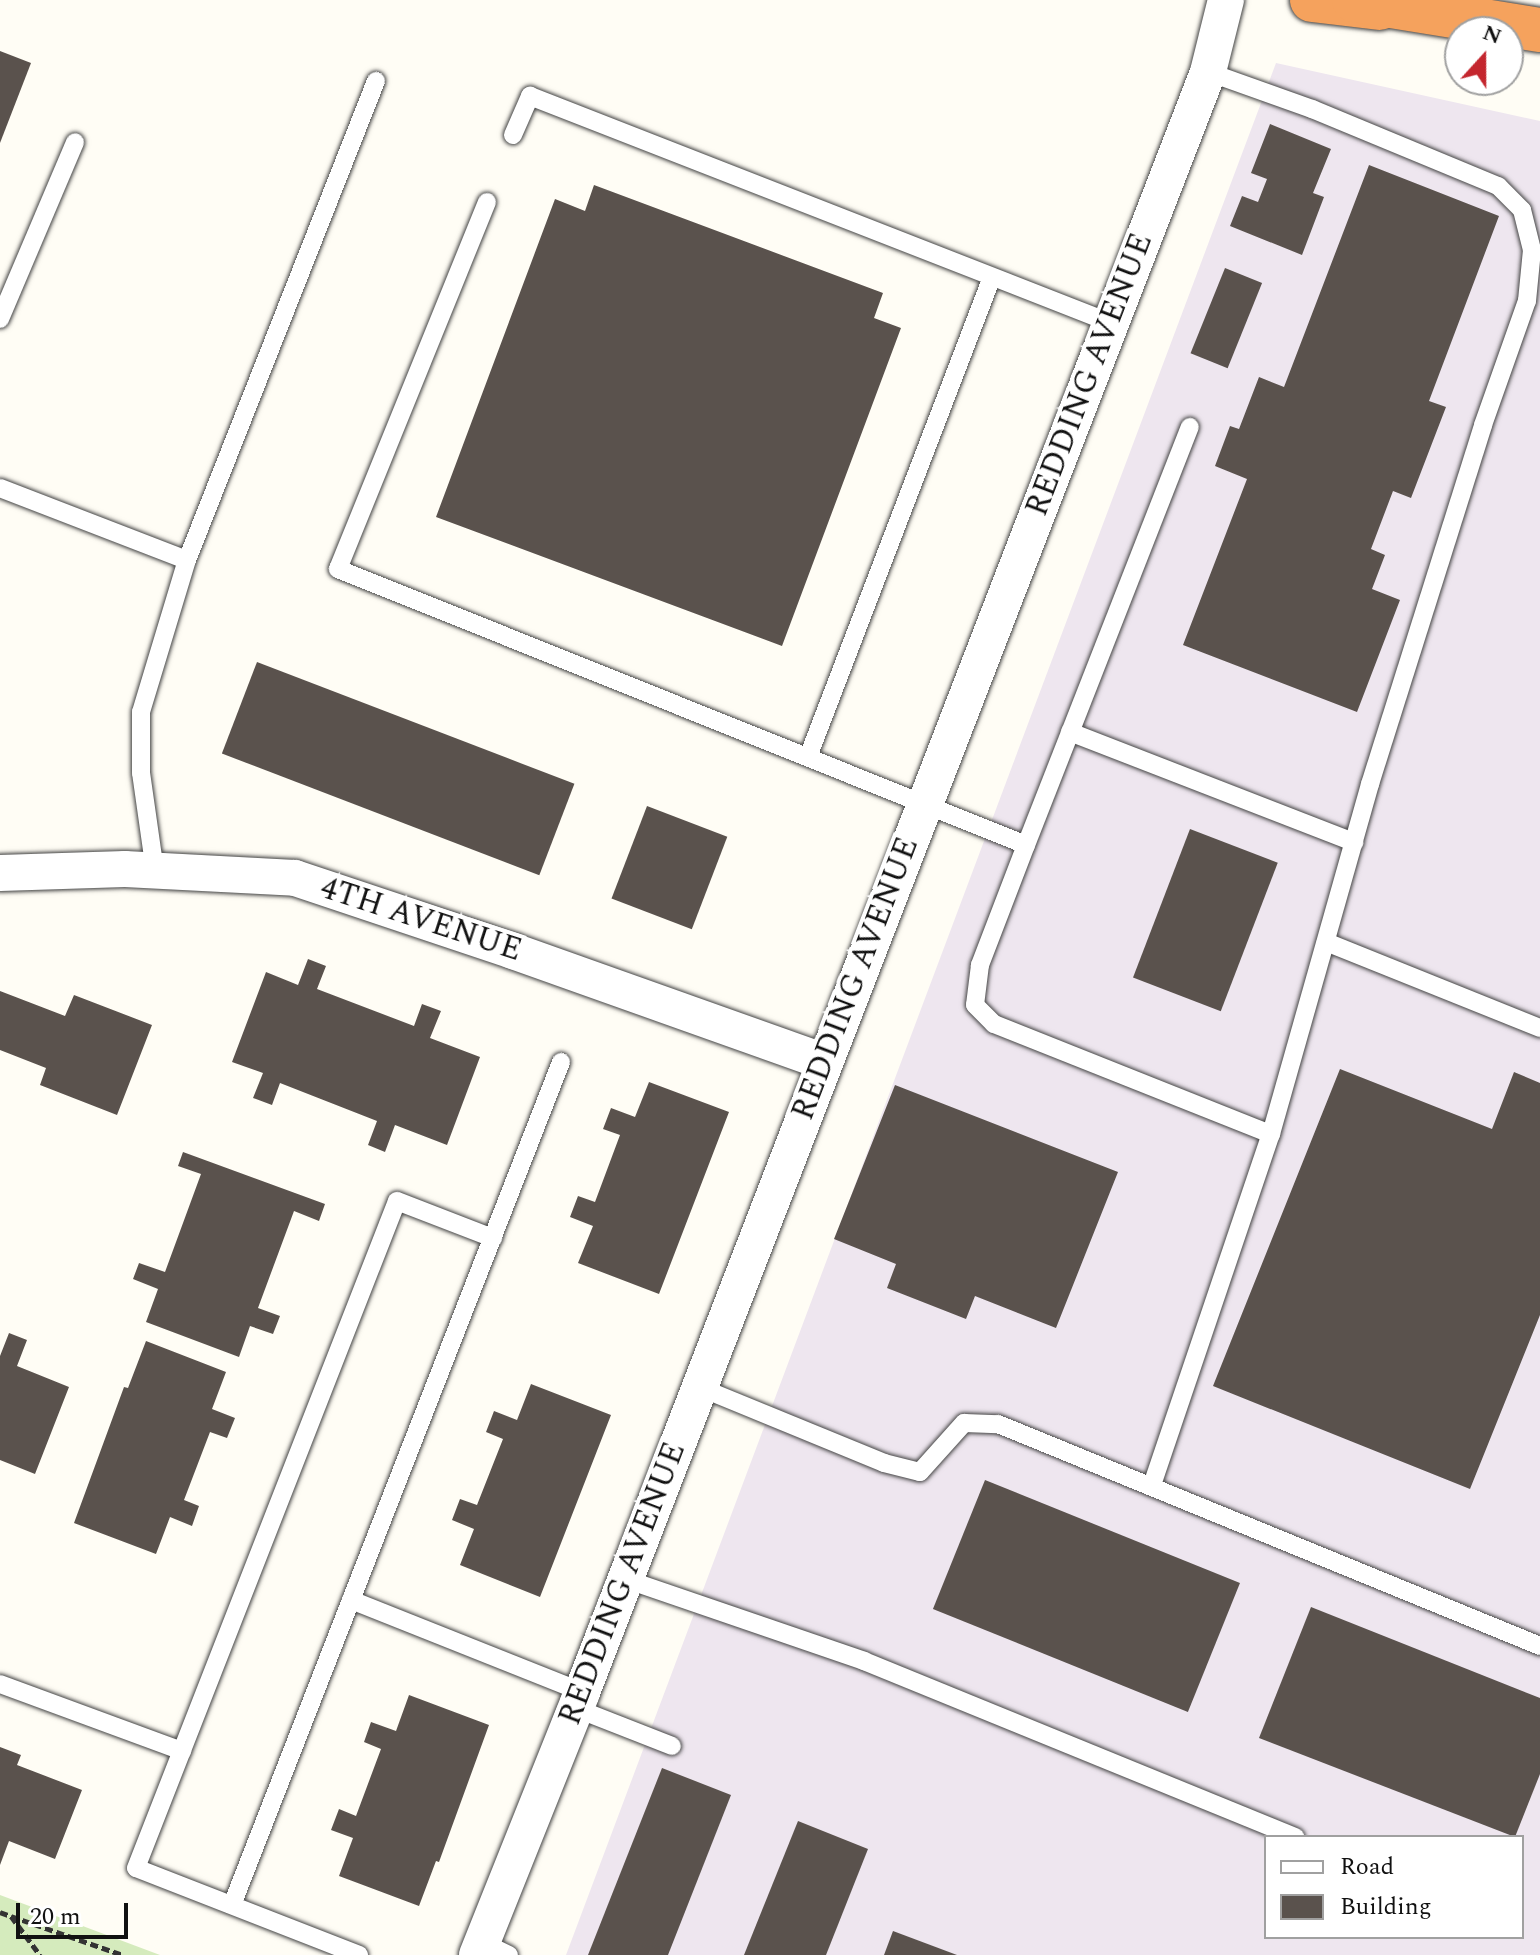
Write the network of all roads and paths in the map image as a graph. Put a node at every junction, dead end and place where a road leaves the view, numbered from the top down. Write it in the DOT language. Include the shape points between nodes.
graph roads {
  1 [pos="1226,0"];
  2 [pos="1312,0"];
  3 [pos="1354,0"];
  4 [pos="1426,13"];
  5 [pos="1540,30"];
  6 [pos="1208,72"];
  7 [pos="376,81"];
  8 [pos="513,135"];
  9 [pos="75,142"];
  10 [pos="487,202"];
  11 [pos="992,277"];
  12 [pos="0,319"];
  13 [pos="1111,323"];
  14 [pos="1190,427"];
  15 [pos="0,488"];
  16 [pos="187,560"];
  17 [pos="1070,732"];
  18 [pos="808,757"];
  19 [pos="922,804"];
  20 [pos="1354,842"];
  21 [pos="1026,845"];
  22 [pos="155,871"];
  23 [pos="0,873"];
  24 [pos="1326,942"];
  25 [pos="1540,1028"];
  26 [pos="561,1062"];
  27 [pos="825,1062"];
  28 [pos="1271,1134"];
  29 [pos="493,1238"];
  30 [pos="699,1387"];
  31 [pos="1152,1485"];
  32 [pos="625,1579"];
  33 [pos="351,1600"];
  34 [pos="1540,1646"];
  35 [pos="0,1684"];
  36 [pos="579,1700"];
  37 [pos="672,1746"];
  38 [pos="182,1751"];
  39 [pos="1290,1835"];
  40 [pos="232,1905"];
  41 [pos="0,1912"];
  42 [pos="11,1916"];
  43 [pos="489,1951"];
  44 [pos="40,1955"];
  45 [pos="123,1955"];
  46 [pos="359,1955"];
  1 -- 6 [label="street, REDDING AVENUE"];
  2 -- 4 [label="highway"];
  3 -- 4 [label="highway"];
  4 -- 5 [label="highway"];
  6 -- 13 [label="street, REDDING AVENUE"];
  6 -- 20 [label="lane" via="1498,186 1522,210 1532,250 1527,301 1483,425"];
  7 -- 16 [label="lane"];
  8 -- 11 [label="lane" via="530,96"];
  9 -- 12 [label="lane"];
  10 -- 18 [label="lane" via="338,569"];
  11 -- 13 [label="lane"];
  11 -- 18 [label="lane"];
  13 -- 19 [label="street, REDDING AVENUE"];
  14 -- 17 [label="lane"];
  15 -- 16 [label="lane"];
  16 -- 22 [label="lane" via="141,712 141,773"];
  17 -- 20 [label="lane"];
  17 -- 21 [label="lane"];
  18 -- 19 [label="lane"];
  19 -- 21 [label="lane"];
  19 -- 27 [label="street, REDDING AVENUE"];
  20 -- 24 [label="lane"];
  21 -- 28 [label="lane" via="980,965 975,1005 994,1024"];
  22 -- 23 [label="street, 4TH AVENUE"];
  22 -- 27 [label="street, 4TH AVENUE" via="295,878"];
  24 -- 25 [label="lane"];
  24 -- 28 [label="lane"];
  26 -- 29 [label="lane"];
  27 -- 30 [label="street, REDDING AVENUE"];
  28 -- 31 [label="lane"];
  29 -- 33 [label="lane"];
  29 -- 38 [label="lane" via="397,1201"];
  30 -- 31 [label="lane" via="884,1463 920,1472 964,1423 998,1424"];
  30 -- 32 [label="street, REDDING AVENUE"];
  31 -- 34 [label="lane"];
  32 -- 36 [label="street, REDDING AVENUE"];
  32 -- 39 [label="lane" via="864,1661"];
  33 -- 36 [label="lane"];
  33 -- 40 [label="lane"];
  35 -- 38 [label="lane"];
  36 -- 37 [label="lane"];
  36 -- 43 [label="street, REDDING AVENUE"];
  38 -- 40 [label="lane" via="136,1868"];
  40 -- 46 [label="lane"];
  41 -- 42 [label="path"];
  42 -- 44 [label="path"];
  42 -- 45 [label="path"];
}
